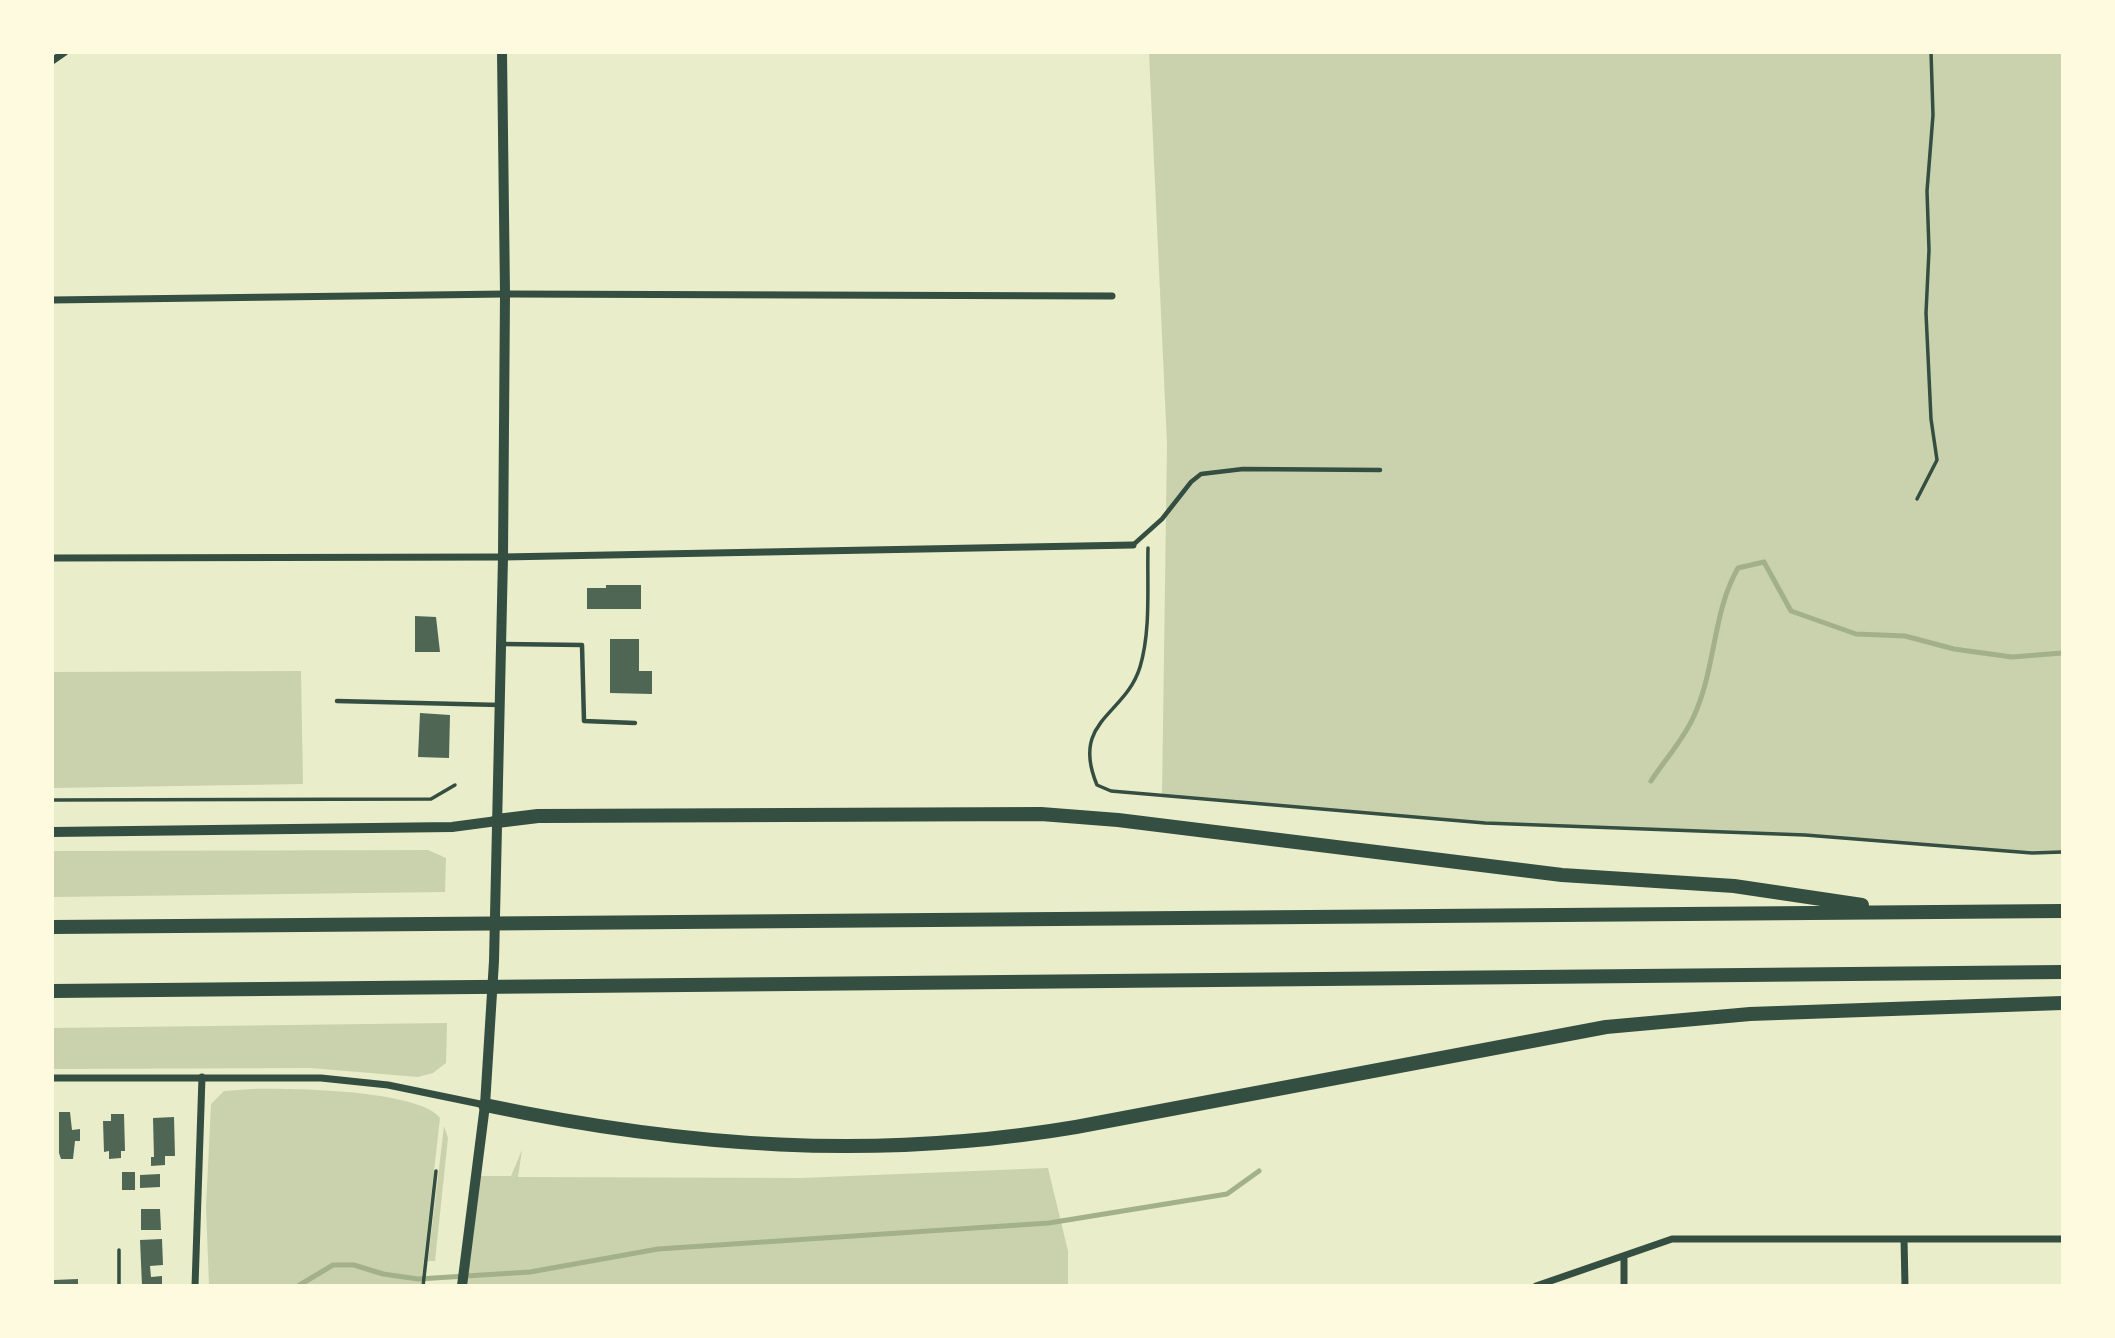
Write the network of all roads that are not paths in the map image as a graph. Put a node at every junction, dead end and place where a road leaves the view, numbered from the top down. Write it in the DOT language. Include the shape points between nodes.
graph roads {
  1 [pos="65,52"];
  2 [pos="502,52"];
  3 [pos="52,61"];
  4 [pos="505,295"];
  5 [pos="1112,296"];
  6 [pos="52,300"];
  7 [pos="1380,470"];
  8 [pos="1133,545"];
  9 [pos="503,557"];
  10 [pos="52,558"];
  11 [pos="502,644"];
  12 [pos="337,701"];
  13 [pos="501,705"];
  14 [pos="635,723"];
  15 [pos="497,821"];
  16 [pos="52,832"];
  17 [pos="2063,911"];
  18 [pos="1908,912"];
  19 [pos="52,927"];
  20 [pos="2063,972"];
  21 [pos="52,991"];
  22 [pos="2063,1003"];
  23 [pos="202,1077"];
  24 [pos="52,1078"];
  25 [pos="485,1105"];
  26 [pos="1904,1239"];
  27 [pos="2063,1239"];
  28 [pos="1624,1257"];
  29 [pos="195,1286"];
  30 [pos="462,1286"];
  31 [pos="1536,1286"];
  32 [pos="1624,1286"];
  33 [pos="1905,1286"];
  1 -- 3 [label="street"];
  2 -- 4 [label="main road"];
  4 -- 5 [label="street"];
  4 -- 6 [label="street"];
  4 -- 9 [label="main road"];
  7 -- 8 [label="lane" via="1242,469 1201,474"];
  8 -- 9 [label="street"];
  9 -- 10 [label="street"];
  9 -- 11 [label="main road"];
  11 -- 13 [label="main road"];
  11 -- 14 [label="lane" via="582,645 584,721"];
  12 -- 13 [label="lane"];
  13 -- 15 [label="main road"];
  15 -- 16 [label="street" via="452,827"];
  15 -- 18 [label="highway" via="538,816 1041,814 1562,874 1734,886"];
  15 -- 25 [label="main road"];
  17 -- 18 [label="highway"];
  18 -- 19 [label="highway"];
  20 -- 21 [label="highway"];
  22 -- 25 [label="highway" via="1737,1015 1606,1027 1076,1127 925,1146 736,1143"];
  23 -- 24 [label="street"];
  23 -- 25 [label="street" via="342,1080"];
  23 -- 29 [label="street"];
  25 -- 30 [label="main road"];
  26 -- 27 [label="street"];
  26 -- 28 [label="street" via="1672,1239"];
  26 -- 33 [label="street"];
  28 -- 31 [label="street"];
  28 -- 32 [label="street"];
}
